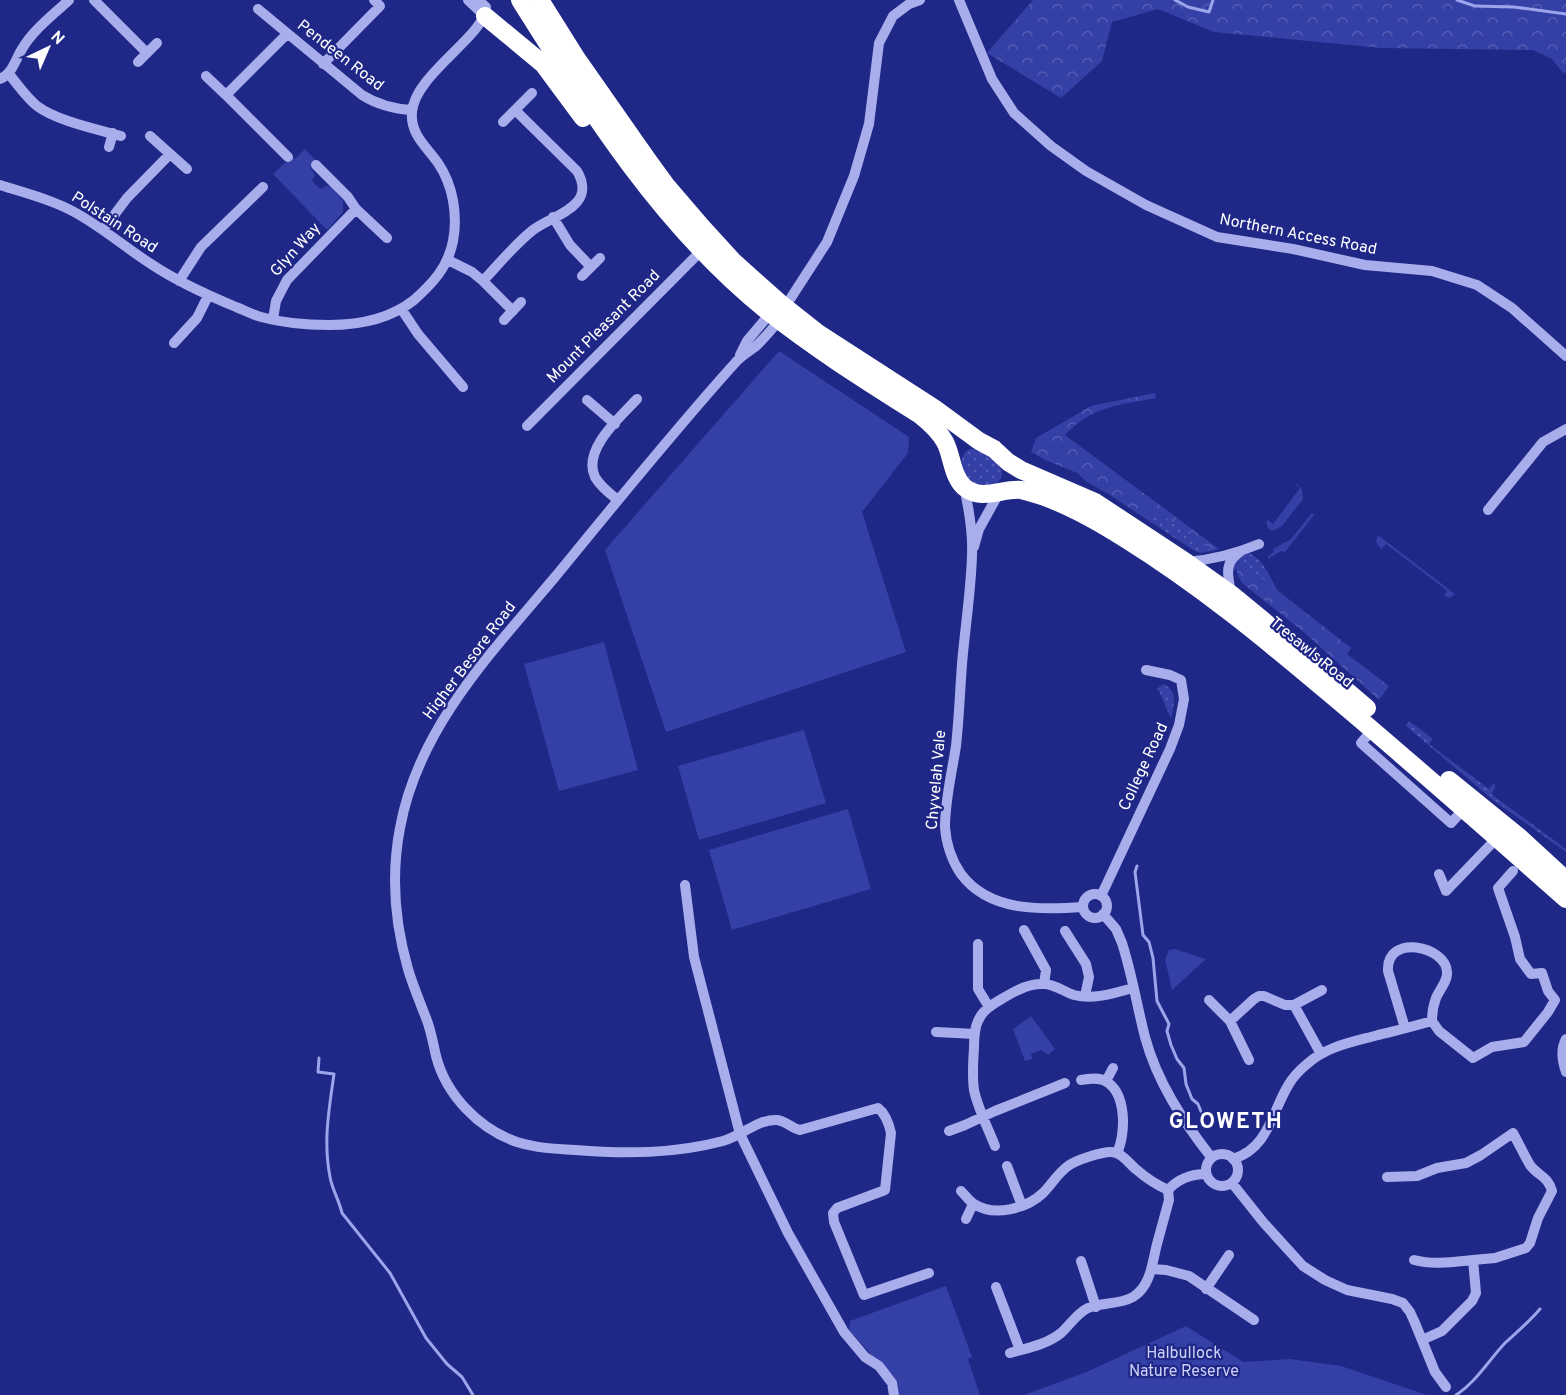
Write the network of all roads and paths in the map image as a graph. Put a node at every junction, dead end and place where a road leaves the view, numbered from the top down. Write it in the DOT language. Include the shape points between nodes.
graph roads {
  1 [pos="69,0"];
  2 [pos="94,0"];
  3 [pos="468,0"];
  4 [pos="520,0"];
  5 [pos="540,0"];
  6 [pos="920,0"];
  7 [pos="959,0"];
  8 [pos="380,2"];
  9 [pos="483,8"];
  10 [pos="258,9"];
  11 [pos="287,34"];
  12 [pos="157,43"];
  13 [pos="147,53"];
  14 [pos="138,62"];
  15 [pos="323,64"];
  16 [pos="5,76"];
  17 [pos="206,76"];
  18 [pos="532,93"];
  19 [pos="226,95"];
  20 [pos="412,110"];
  21 [pos="515,110"];
  22 [pos="503,122"];
  23 [pos="150,136"];
  24 [pos="109,147"];
  25 [pos="170,154"];
  26 [pos="288,157"];
  27 [pos="316,165"];
  28 [pos="187,169"];
  29 [pos="326,175"];
  30 [pos="317,184"];
  31 [pos="0,185"];
  32 [pos="263,187"];
  33 [pos="649,190"];
  34 [pos="356,209"];
  35 [pos="553,217"];
  36 [pos="103,230"];
  37 [pos="387,238"];
  38 [pos="702,250"];
  39 [pos="600,258"];
  40 [pos="448,260"];
  41 [pos="591,267"];
  42 [pos="582,276"];
  43 [pos="179,281"];
  44 [pos="483,281"];
  45 [pos="208,296"];
  46 [pos="521,302"];
  47 [pos="402,310"];
  48 [pos="513,311"];
  49 [pos="781,311"];
  50 [pos="273,319"];
  51 [pos="504,320"];
  52 [pos="174,342"];
  53 [pos="1566,356"];
  54 [pos="463,387"];
  55 [pos="637,399"];
  56 [pos="587,400"];
  57 [pos="615,424"];
  58 [pos="528,426"];
  59 [pos="1566,429"];
  60 [pos="979,441"];
  61 [pos="1008,462"];
  62 [pos="955,470"];
  63 [pos="964,487"];
  64 [pos="1000,492"];
  65 [pos="618,500"];
  66 [pos="1488,510"];
  67 [pos="1259,544"];
  68 [pos="1241,551"];
  69 [pos="973,553"];
  70 [pos="1186,562"];
  71 [pos="1231,594"];
  72 [pos="1146,670"];
  73 [pos="1497,838"];
  74 [pos="1513,871"];
  75 [pos="1439,874"];
  76 [pos="1566,879"];
  77 [pos="685,885"];
  78 [pos="1101,896"];
  79 [pos="1566,899"];
  80 [pos="1083,907"];
  81 [pos="1103,914"];
  82 [pos="1024,930"];
  83 [pos="1065,931"];
  84 [pos="978,944"];
  85 [pos="1044,984"];
  86 [pos="1133,988"];
  87 [pos="1322,990"];
  88 [pos="1085,996"];
  89 [pos="1209,1000"];
  90 [pos="1294,1005"];
  91 [pos="989,1007"];
  92 [pos="1230,1021"];
  93 [pos="1432,1022"];
  94 [pos="1405,1028"];
  95 [pos="936,1032"];
  96 [pos="975,1034"];
  97 [pos="1566,1039"];
  98 [pos="1321,1054"];
  99 [pos="1250,1060"];
  100 [pos="1113,1068"];
  101 [pos="1566,1072"];
  102 [pos="1058,1073"];
  103 [pos="1081,1080"];
  104 [pos="1106,1082"];
  105 [pos="983,1116"];
  106 [pos="948,1131"];
  107 [pos="740,1134"];
  108 [pos="995,1146"];
  109 [pos="1118,1152"];
  110 [pos="1211,1157"];
  111 [pos="1233,1158"];
  112 [pos="1007,1166"];
  113 [pos="1206,1174"];
  114 [pos="1387,1177"];
  115 [pos="1232,1183"];
  116 [pos="1168,1190"];
  117 [pos="961,1191"];
  118 [pos="973,1204"];
  119 [pos="1022,1206"];
  120 [pos="966,1219"];
  121 [pos="1229,1255"];
  122 [pos="1414,1260"];
  123 [pos="1473,1260"];
  124 [pos="1081,1261"];
  125 [pos="1152,1269"];
  126 [pos="929,1273"];
  127 [pos="996,1287"];
  128 [pos="1206,1289"];
  129 [pos="1096,1306"];
  130 [pos="1254,1320"];
  131 [pos="1422,1340"];
  132 [pos="1446,1388"];
  133 [pos="894,1395"];
  1 -- 16 [label="street" via="30,37"];
  2 -- 13 [label="street"];
  3 -- 9 [label="street"];
  4 -- 33 [label="highway" via="591,111"];
  5 -- 49 [label="highway" via="666,185"];
  6 -- 49 [label="street, Higher Besore Road" via="893,16 879,43 869,124 854,176 827,242"];
  7 -- 53 [label="street, Northern Access Road" via="992,79 1014,113 1050,146 1086,171 1146,205 1217,237 1365,265 1432,271 1477,285 1512,308"];
  8 -- 15 [label="street"];
  9 -- 20 [label="street" via="475,28 421,89"];
  9 -- 33 [label="highway" via="543,64 604,145"];
  10 -- 11 [label="street, Pendeen Road"];
  11 -- 15 [label="street, Pendeen Road"];
  11 -- 19 [label="street"];
  12 -- 13 [label="street"];
  13 -- 14 [label="street"];
  15 -- 20 [label="street, Pendeen Road" via="370,100 393,109"];
  16 -- 24 [label="street" via="43,110 117,135"];
  17 -- 19 [label="street"];
  18 -- 21 [label="street"];
  19 -- 26 [label="street"];
  20 -- 40 [label="street, Polstain Road" via="413,128 442,169 451,192 455,227"];
  21 -- 22 [label="street"];
  21 -- 35 [label="street" via="581,178 582,190 576,203"];
  23 -- 25 [label="street"];
  25 -- 28 [label="street"];
  25 -- 36 [label="street" via="127,198"];
  27 -- 29 [label="street"];
  29 -- 30 [label="street"];
  29 -- 34 [label="street"];
  31 -- 36 [label="street, Polstain Road" via="66,208"];
  32 -- 43 [label="street" via="201,247"];
  33 -- 38 [label="highway"];
  34 -- 37 [label="street"];
  34 -- 50 [label="street, Glyn Way" via="287,280 276,301"];
  35 -- 41 [label="street" via="570,245"];
  35 -- 44 [label="street" via="533,230"];
  36 -- 43 [label="street, Polstain Road"];
  38 -- 49 [label="highway" via="736,283"];
  38 -- 58 [label="street, Mount Pleasant Road"];
  39 -- 41 [label="street"];
  40 -- 44 [label="street"];
  40 -- 47 [label="street, Polstain Road" via="436,279"];
  41 -- 42 [label="street"];
  43 -- 45 [label="street, Polstain Road"];
  44 -- 48 [label="street"];
  45 -- 50 [label="street, Polstain Road"];
  45 -- 52 [label="street" via="197,318"];
  46 -- 48 [label="street"];
  47 -- 50 [label="street, Polstain Road" via="379,319 339,325"];
  47 -- 54 [label="street" via="445,374"];
  48 -- 51 [label="street"];
  49 -- 60 [label="highway"];
  49 -- 62 [label="highway" via="811,344 932,425 945,441"];
  49 -- 65 [label="street, Higher Besore Road" via="756,346 739,358"];
  55 -- 57 [label="street"];
  56 -- 57 [label="street"];
  57 -- 65 [label="street" via="595,450 592,463 598,482"];
  59 -- 66 [label="street" via="1543,442"];
  60 -- 61 [label="highway"];
  60 -- 62 [label="highway" via="963,446"];
  61 -- 64 [label="highway"];
  61 -- 70 [label="highway, Tresawls Road" via="1095,502"];
  62 -- 63 [label="highway"];
  63 -- 64 [label="highway" via="986,495"];
  63 -- 69 [label="street, Chyvelah Vale"];
  64 -- 69 [label="street, Chyvelah Vale" via="979,529"];
  64 -- 73 [label="highway, Tresawls Road" via="1022,490 1061,503 1127,540 1258,635 1362,736 1464,809"];
  65 -- 107 [label="street, Higher Besore Road" via="467,685 425,751 406,801 397,844 396,905 404,952 436,1056 452,1092 468,1111 495,1132 540,1148 609,1153 702,1146"];
  67 -- 68 [label="street"];
  68 -- 70 [label="street"];
  68 -- 71 [label="street" via="1228,568"];
  69 -- 80 [label="street, Chyvelah Vale" via="956,744 946,809 948,845 961,874 995,901 1043,908"];
  70 -- 71 [label="highway, Tresawls Road"];
  71 -- 76 [label="highway, Tresawls Road"];
  72 -- 78 [label="street, College Road" via="1181,680 1182,713 1170,749"];
  73 -- 75 [label="street" via="1448,896"];
  73 -- 79 [label="highway, Tresawls Road"];
  74 -- 93 [label="street" via="1492,887 1511,926 1520,959 1531,974 1542,973 1555,1000 1524,1041 1492,1047 1473,1058"];
  77 -- 107 [label="street" via="694,957"];
  78 -- 80 [label="street, Chyvelah Vale" via="1087,897"];
  78 -- 81 [label="street" via="1107,907"];
  80 -- 81 [label="street, Chyvelah Vale" via="1092,917"];
  81 -- 86 [label="street" via="1122,943"];
  82 -- 85 [label="street" via="1046,970"];
  83 -- 88 [label="street" via="1086,964 1089,977"];
  84 -- 91 [label="street" via="978,989"];
  85 -- 88 [label="street"];
  85 -- 91 [label="street" via="1016,990"];
  86 -- 88 [label="street"];
  86 -- 110 [label="street" via="1160,1077"];
  87 -- 90 [label="street"];
  89 -- 92 [label="street"];
  90 -- 92 [label="street" via="1259,996"];
  90 -- 98 [label="street"];
  91 -- 96 [label="street" via="977,1022"];
  92 -- 99 [label="street"];
  93 -- 94 [label="street"];
  93 -- 94 [label="street" via="1447,969 1431,951 1406,947 1396,951 1388,964"];
  94 -- 98 [label="street"];
  95 -- 96 [label="street"];
  96 -- 105 [label="street" via="974,1090"];
  97 -- 101 [label="street" via="1562,1054"];
  98 -- 111 [label="street" via="1290,1083 1265,1136"];
  100 -- 104 [label="street"];
  102 -- 105 [label="street" via="1062,1084"];
  103 -- 104 [label="street" via="1095,1078"];
  104 -- 109 [label="street" via="1119,1098 1122,1110"];
  105 -- 106 [label="street"];
  105 -- 108 [label="street"];
  107 -- 126 [label="street, Higher Besore Road" via="774,1120 800,1130 878,1108 891,1133 885,1190 837,1208 834,1222 864,1295"];
  107 -- 133 [label="street" via="788,1233 844,1332 865,1357 879,1366 892,1383"];
  109 -- 116 [label="street"];
  109 -- 119 [label="street" via="1071,1164 1042,1194"];
  110 -- 111 [label="street" via="1225,1154"];
  110 -- 113 [label="street"];
  111 -- 115 [label="street" via="1238,1172"];
  112 -- 119 [label="street"];
  113 -- 115 [label="street" via="1216,1185"];
  113 -- 116 [label="street" via="1184,1177"];
  114 -- 123 [label="street" via="1417,1176 1466,1163 1518,1131 1529,1164 1547,1179 1552,1191 1526,1248"];
  115 -- 131 [label="street" via="1303,1266 1347,1290 1403,1303"];
  116 -- 125 [label="street"];
  117 -- 118 [label="street"];
  118 -- 119 [label="street" via="999,1210"];
  118 -- 120 [label="street"];
  121 -- 128 [label="street"];
  122 -- 123 [label="street"];
  123 -- 131 [label="street" via="1476,1293 1472,1301 1442,1331"];
  124 -- 129 [label="street"];
  125 -- 128 [label="street" via="1189,1276"];
  125 -- 129 [label="street" via="1140,1291 1132,1297"];
  127 -- 129 [label="street" via="1015,1352 1047,1341 1088,1308"];
  128 -- 130 [label="street"];
  131 -- 132 [label="street"];
}
